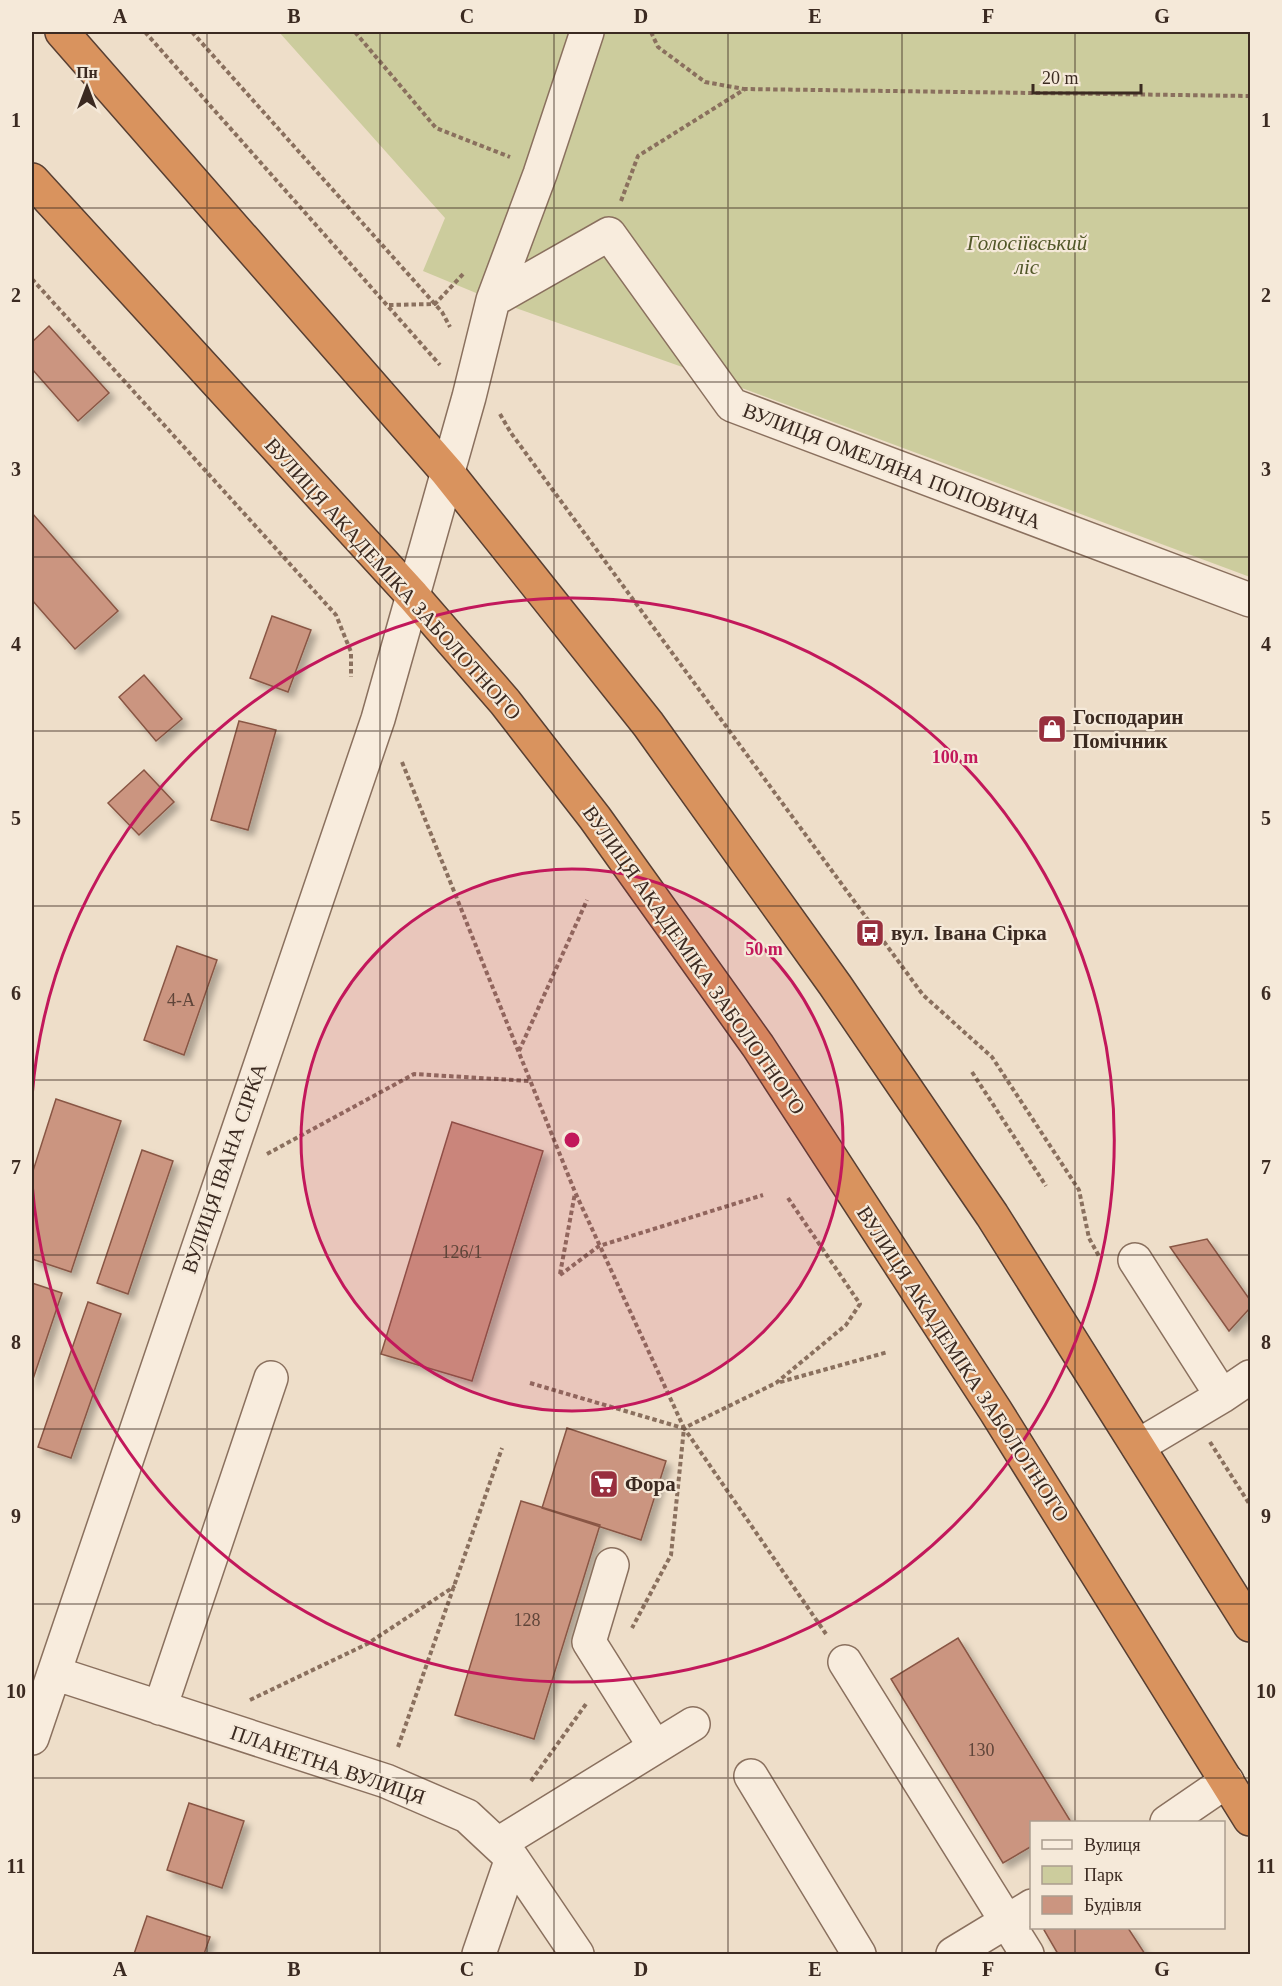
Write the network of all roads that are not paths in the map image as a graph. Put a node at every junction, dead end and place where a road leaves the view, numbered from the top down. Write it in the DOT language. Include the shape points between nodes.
graph roads {
  1 [pos="62,32"];
  2 [pos="587,32"];
  3 [pos="32,180"];
  4 [pos="493,300"];
  5 [pos="447,472"];
  6 [pos="413,596"];
  7 [pos="1251,600"];
  8 [pos="1121,1264"];
  9 [pos="1251,1377"];
  10 [pos="271,1378"];
  11 [pos="1222,1396"];
  12 [pos="1138,1446"];
  13 [pos="612,1565"];
  14 [pos="1251,1625"];
  15 [pos="845,1662"];
  16 [pos="54,1673"];
  17 [pos="160,1708"];
  18 [pos="693,1724"];
  19 [pos="32,1738"];
  20 [pos="655,1747"];
  21 [pos="751,1776"];
  22 [pos="1227,1781"];
  23 [pos="1251,1819"];
  24 [pos="1168,1821"];
  25 [pos="505,1851"];
  26 [pos="1019,1913"];
  27 [pos="478,1954"];
  28 [pos="577,1954"];
  29 [pos="859,1954"];
  30 [pos="954,1954"];
  31 [pos="1027,1954"];
  1 -- 5 [label="highway"];
  2 -- 4 [label="street, ВУЛИЦЯ ІВАНА СІРКА"];
  3 -- 6 [label="highway, ВУЛИЦЯ АКАДЕМІКА ЗАБОЛОТНОГО"];
  4 -- 5 [label="street, ВУЛИЦЯ ІВАНА СІРКА"];
  4 -- 7 [label="street, ВУЛИЦЯ ОМЕЛЯНА ПОПОВИЧА" via="609,234 732,405"];
  5 -- 6 [label="street, ВУЛИЦЯ ІВАНА СІРКА"];
  5 -- 12 [label="highway" via="648,724 835,985 992,1215"];
  6 -- 16 [label="street, ВУЛИЦЯ ІВАНА СІРКА" via="378,720"];
  6 -- 22 [label="highway, ВУЛИЦЯ АКАДЕМІКА ЗАБОЛОТНОГО" via="505,702 595,818 758,1046 995,1410"];
  8 -- 11 [label="street"];
  9 -- 11 [label="street"];
  10 -- 17 [label="street"];
  11 -- 12 [label="street"];
  12 -- 14 [label="highway"];
  13 -- 20 [label="street" via="589,1642"];
  15 -- 26 [label="street"];
  16 -- 17 [label="street, ПЛАНЕТНА ВУЛИЦЯ"];
  16 -- 19 [label="street, ВУЛИЦЯ ІВАНА СІРКА"];
  17 -- 25 [label="street, ПЛАНЕТНА ВУЛИЦЯ" via="386,1781 467,1816"];
  18 -- 20 [label="street"];
  20 -- 25 [label="street"];
  21 -- 29 [label="street"];
  22 -- 23 [label="highway, ВУЛИЦЯ АКАДЕМІКА ЗАБОЛОТНОГО"];
  22 -- 24 [label="street"];
  25 -- 27 [label="street"];
  25 -- 28 [label="street, ПЛАНЕТНА ВУЛИЦЯ"];
  26 -- 30 [label="street"];
  26 -- 31 [label="street"];
}
